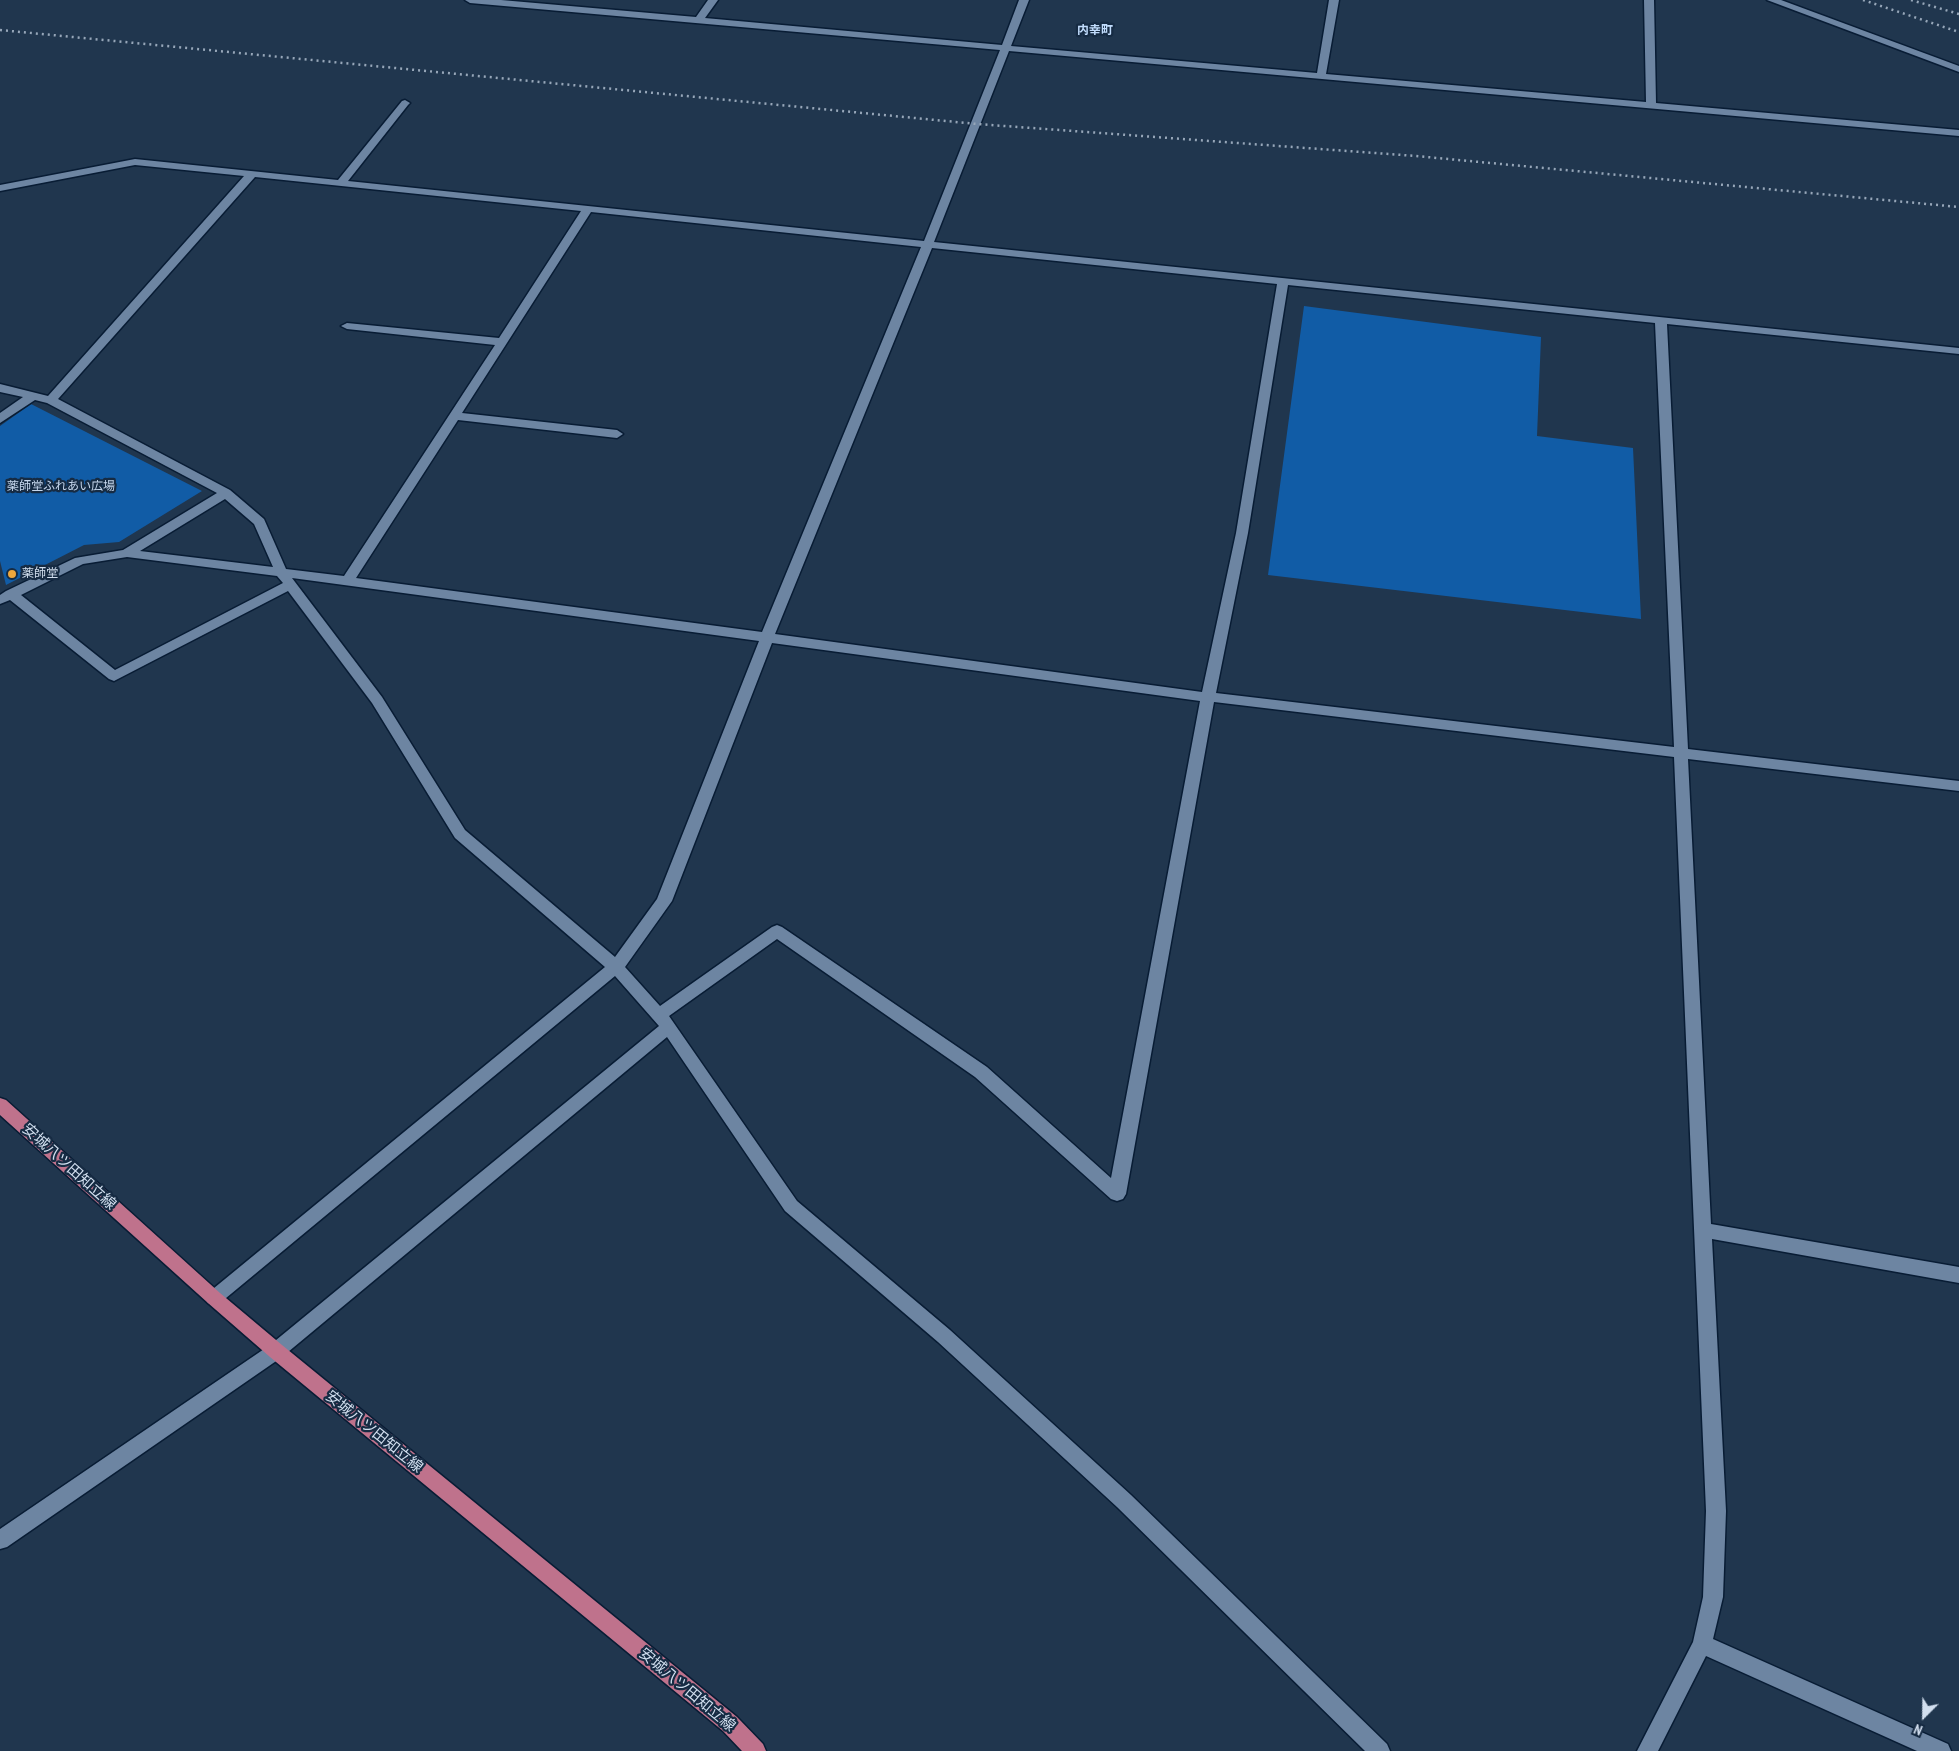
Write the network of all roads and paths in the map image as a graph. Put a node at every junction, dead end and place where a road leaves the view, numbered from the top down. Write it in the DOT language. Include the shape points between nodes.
graph roads {
  1 [pos="470,0"];
  2 [pos="713,0"];
  3 [pos="1024,0"];
  4 [pos="1334,0"];
  5 [pos="1649,0"];
  6 [pos="1772,0"];
  7 [pos="700,20"];
  8 [pos="1005,48"];
  9 [pos="1959,69"];
  10 [pos="1321,76"];
  11 [pos="405,103"];
  12 [pos="1651,105"];
  13 [pos="1959,133"];
  14 [pos="252,174"];
  15 [pos="341,183"];
  16 [pos="0,188"];
  17 [pos="588,209"];
  18 [pos="927,244"];
  19 [pos="1283,281"];
  20 [pos="1661,320"];
  21 [pos="347,326"];
  22 [pos="502,342"];
  23 [pos="1959,351"];
  24 [pos="0,388"];
  25 [pos="32,396"];
  26 [pos="50,400"];
  27 [pos="454,416"];
  28 [pos="0,419"];
  29 [pos="617,434"];
  30 [pos="226,493"];
  31 [pos="127,553"];
  32 [pos="286,578"];
  33 [pos="348,581"];
  34 [pos="6,597"];
  35 [pos="767,637"];
  36 [pos="1208,697"];
  37 [pos="1679,753"];
  38 [pos="1959,786"];
  39 [pos="616,967"];
  40 [pos="664,1021"];
  41 [pos="0,1105"];
  42 [pos="1702,1230"];
  43 [pos="1959,1275"];
  44 [pos="214,1298"];
  45 [pos="276,1351"];
  46 [pos="0,1540"];
  47 [pos="1702,1644"];
  48 [pos="756,1751"];
  49 [pos="1380,1751"];
  50 [pos="1647,1751"];
  51 [pos="1941,1751"];
  1 -- 7 [label="street"];
  2 -- 7 [label="street"];
  3 -- 8 [label="street"];
  4 -- 10 [label="street"];
  5 -- 12 [label="street"];
  6 -- 9 [label="street"];
  7 -- 8 [label="street"];
  8 -- 10 [label="street"];
  8 -- 18 [label="street"];
  10 -- 12 [label="street"];
  11 -- 15 [label="street"];
  12 -- 13 [label="street"];
  14 -- 15 [label="street"];
  14 -- 16 [label="street" via="134,162"];
  14 -- 26 [label="street"];
  15 -- 17 [label="street"];
  17 -- 18 [label="street"];
  17 -- 22 [label="street"];
  18 -- 19 [label="street"];
  18 -- 35 [label="street"];
  19 -- 20 [label="street"];
  19 -- 36 [label="street" via="1242,534"];
  20 -- 23 [label="street"];
  20 -- 37 [label="street"];
  21 -- 22 [label="street"];
  22 -- 27 [label="street"];
  24 -- 25 [label="street"];
  25 -- 26 [label="street"];
  25 -- 28 [label="street"];
  26 -- 30 [label="street"];
  27 -- 29 [label="street"];
  27 -- 33 [label="street"];
  30 -- 31 [label="street"];
  30 -- 32 [label="street" via="260,522"];
  31 -- 32 [label="street"];
  31 -- 34 [label="street" via="80,561"];
  32 -- 33 [label="street"];
  32 -- 34 [label="street" via="114,676"];
  32 -- 39 [label="street" via="377,700 460,834"];
  33 -- 35 [label="street"];
  35 -- 36 [label="street"];
  35 -- 39 [label="street" via="664,901"];
  36 -- 37 [label="street"];
  36 -- 40 [label="street" via="1117,1194 981,1072 777,931"];
  37 -- 38 [label="street"];
  37 -- 42 [label="street"];
  39 -- 40 [label="street"];
  39 -- 44 [label="street"];
  40 -- 45 [label="street"];
  40 -- 49 [label="street" via="791,1206 944,1336 1124,1501"];
  41 -- 44 [label="main road, 安城八ツ田知立線"];
  42 -- 43 [label="street"];
  42 -- 47 [label="street" via="1716,1511 1713,1596"];
  44 -- 45 [label="main road, 安城八ツ田知立線"];
  45 -- 46 [label="street"];
  45 -- 48 [label="main road, 安城八ツ田知立線" via="722,1718"];
  47 -- 50 [label="street"];
  47 -- 51 [label="street"];
}
